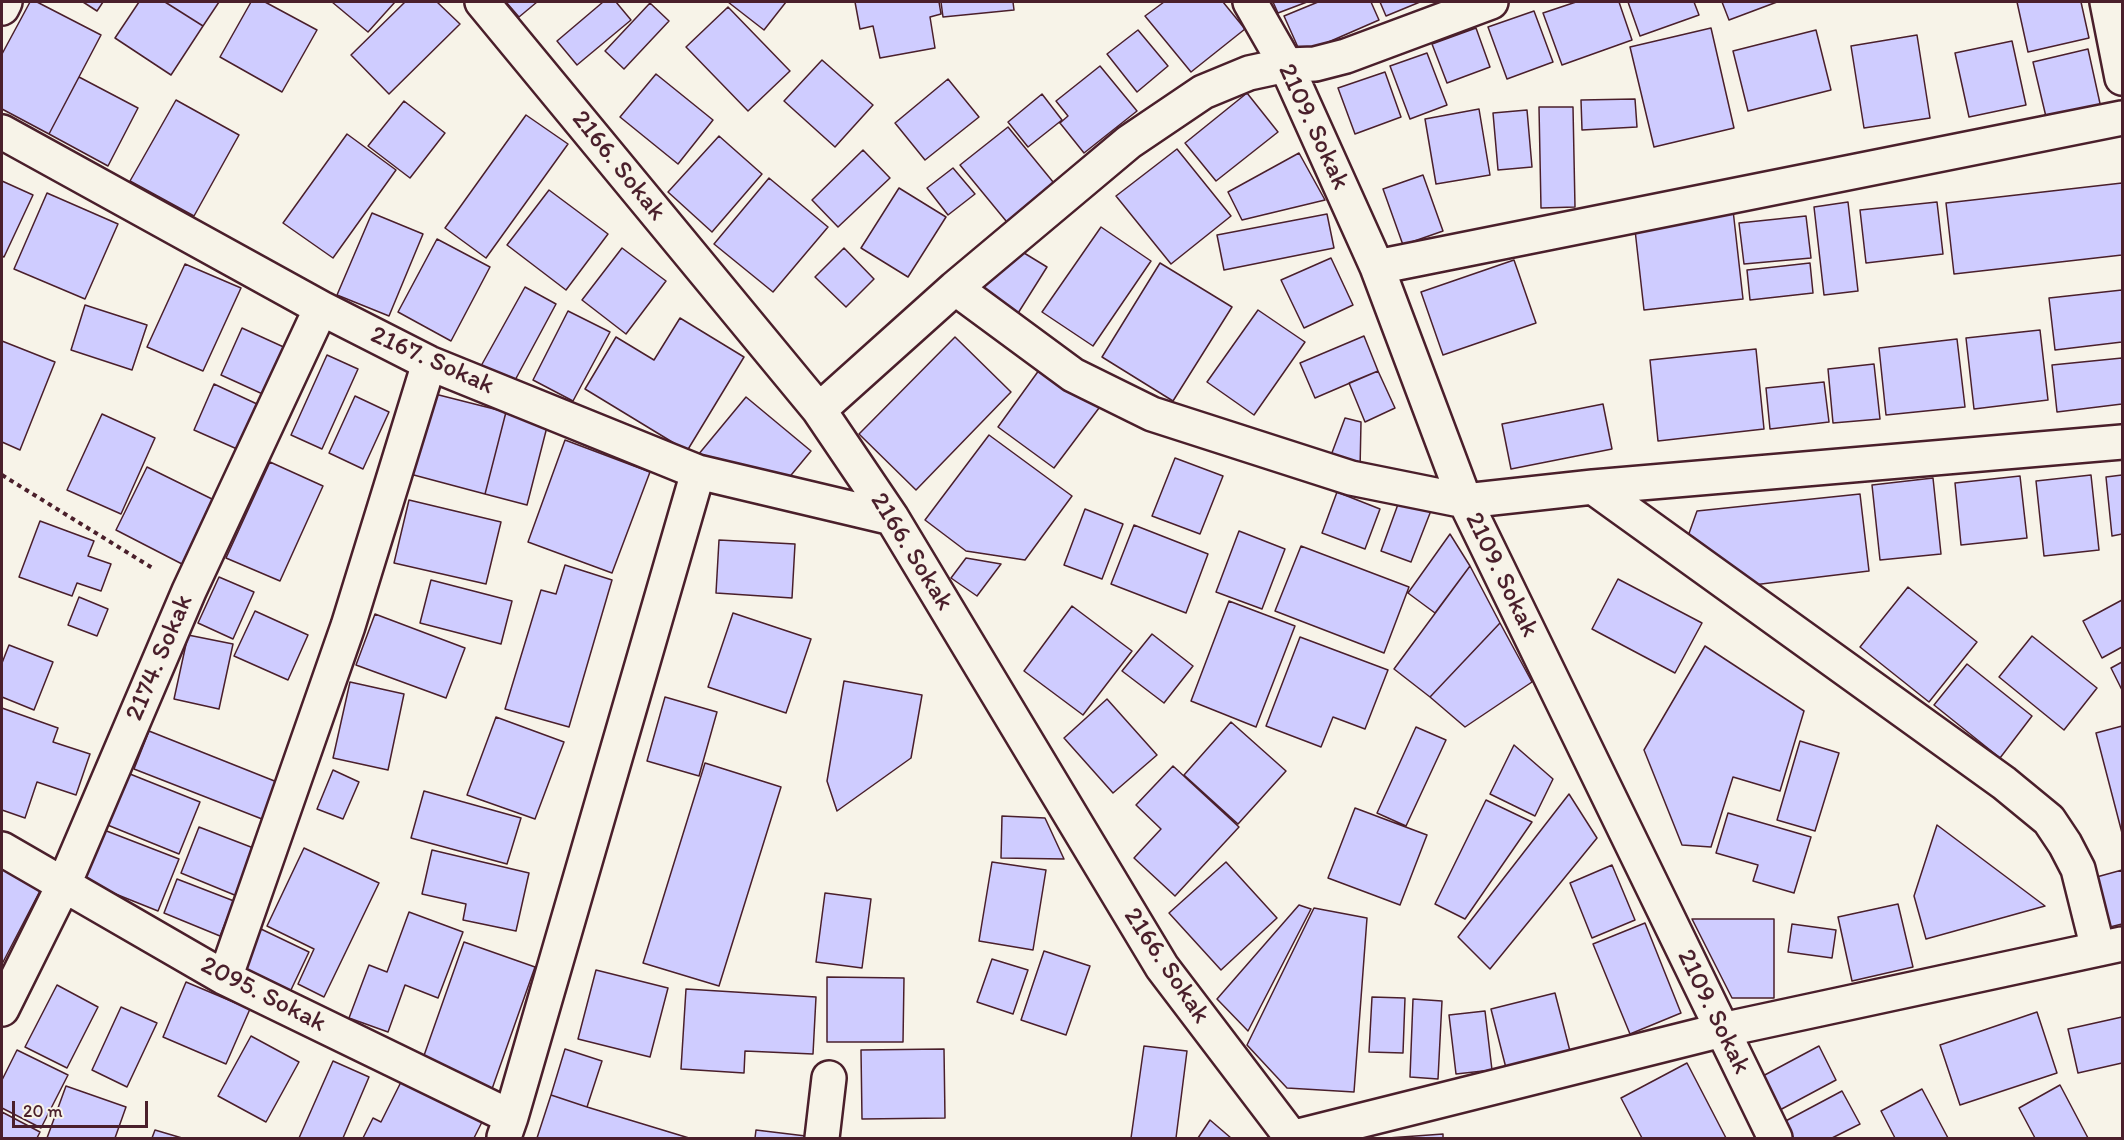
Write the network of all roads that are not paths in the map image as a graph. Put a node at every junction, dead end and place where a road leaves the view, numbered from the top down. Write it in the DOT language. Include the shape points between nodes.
graph roads {
  1 [pos="5,2"];
  2 [pos="482,2"];
  3 [pos="1250,2"];
  4 [pos="1491,2"];
  5 [pos="2107,2"];
  6 [pos="2,8"];
  7 [pos="1286,64"];
  8 [pos="2122,78"];
  9 [pos="2122,118"];
  10 [pos="2,132"];
  11 [pos="1377,267"];
  12 [pos="955,288"];
  13 [pos="321,308"];
  14 [pos="429,363"];
  15 [pos="819,410"];
  16 [pos="2122,442"];
  17 [pos="698,472"];
  18 [pos="1593,487"];
  19 [pos="1465,501"];
  20 [pos="892,518"];
  21 [pos="2,849"];
  22 [pos="64,884"];
  23 [pos="2110,946"];
  24 [pos="225,978"];
  25 [pos="2,1009"];
  26 [pos="1722,1030"];
  27 [pos="829,1078"];
  28 [pos="507,1128"];
  29 [pos="822,1138"];
  30 [pos="1291,1138"];
  31 [pos="1775,1138"];
  1 -- 6 [label="street"];
  2 -- 15 [label="street, 2166. Sokak"];
  3 -- 7 [label="street, 2109. Sokak"];
  4 -- 7 [label="street" via="1346,56 1315,64"];
  5 -- 8 [label="street"];
  7 -- 11 [label="street, 2109. Sokak"];
  7 -- 12 [label="street" via="1249,73 1203,92 1129,142"];
  9 -- 11 [label="street"];
  10 -- 13 [label="street, 2167. Sokak"];
  11 -- 19 [label="street, 2109. Sokak"];
  12 -- 15 [label="street"];
  12 -- 19 [label="street" via="1073,375 1152,414 1351,478"];
  13 -- 14 [label="street, 2167. Sokak"];
  13 -- 22 [label="street, 2174. Sokak" via="189,591"];
  14 -- 17 [label="street, 2167. Sokak"];
  14 -- 24 [label="street" via="348,626"];
  15 -- 20 [label="street, 2166. Sokak"];
  16 -- 18 [label="street"];
  17 -- 20 [label="street, 2167. Sokak"];
  17 -- 28 [label="street"];
  18 -- 19 [label="street"];
  18 -- 23 [label="street" via="2004,783 2049,820 2078,869"];
  19 -- 26 [label="street, 2109. Sokak"];
  20 -- 30 [label="street, 2166. Sokak" via="1162,967"];
  21 -- 22 [label="street, 2095. Sokak"];
  22 -- 24 [label="street, 2095. Sokak"];
  22 -- 25 [label="street, 2174. Sokak"];
  23 -- 26 [label="street"];
  24 -- 28 [label="street, 2095. Sokak"];
  26 -- 30 [label="street"];
  26 -- 31 [label="street, 2109. Sokak"];
  27 -- 29 [label="street"];
}
